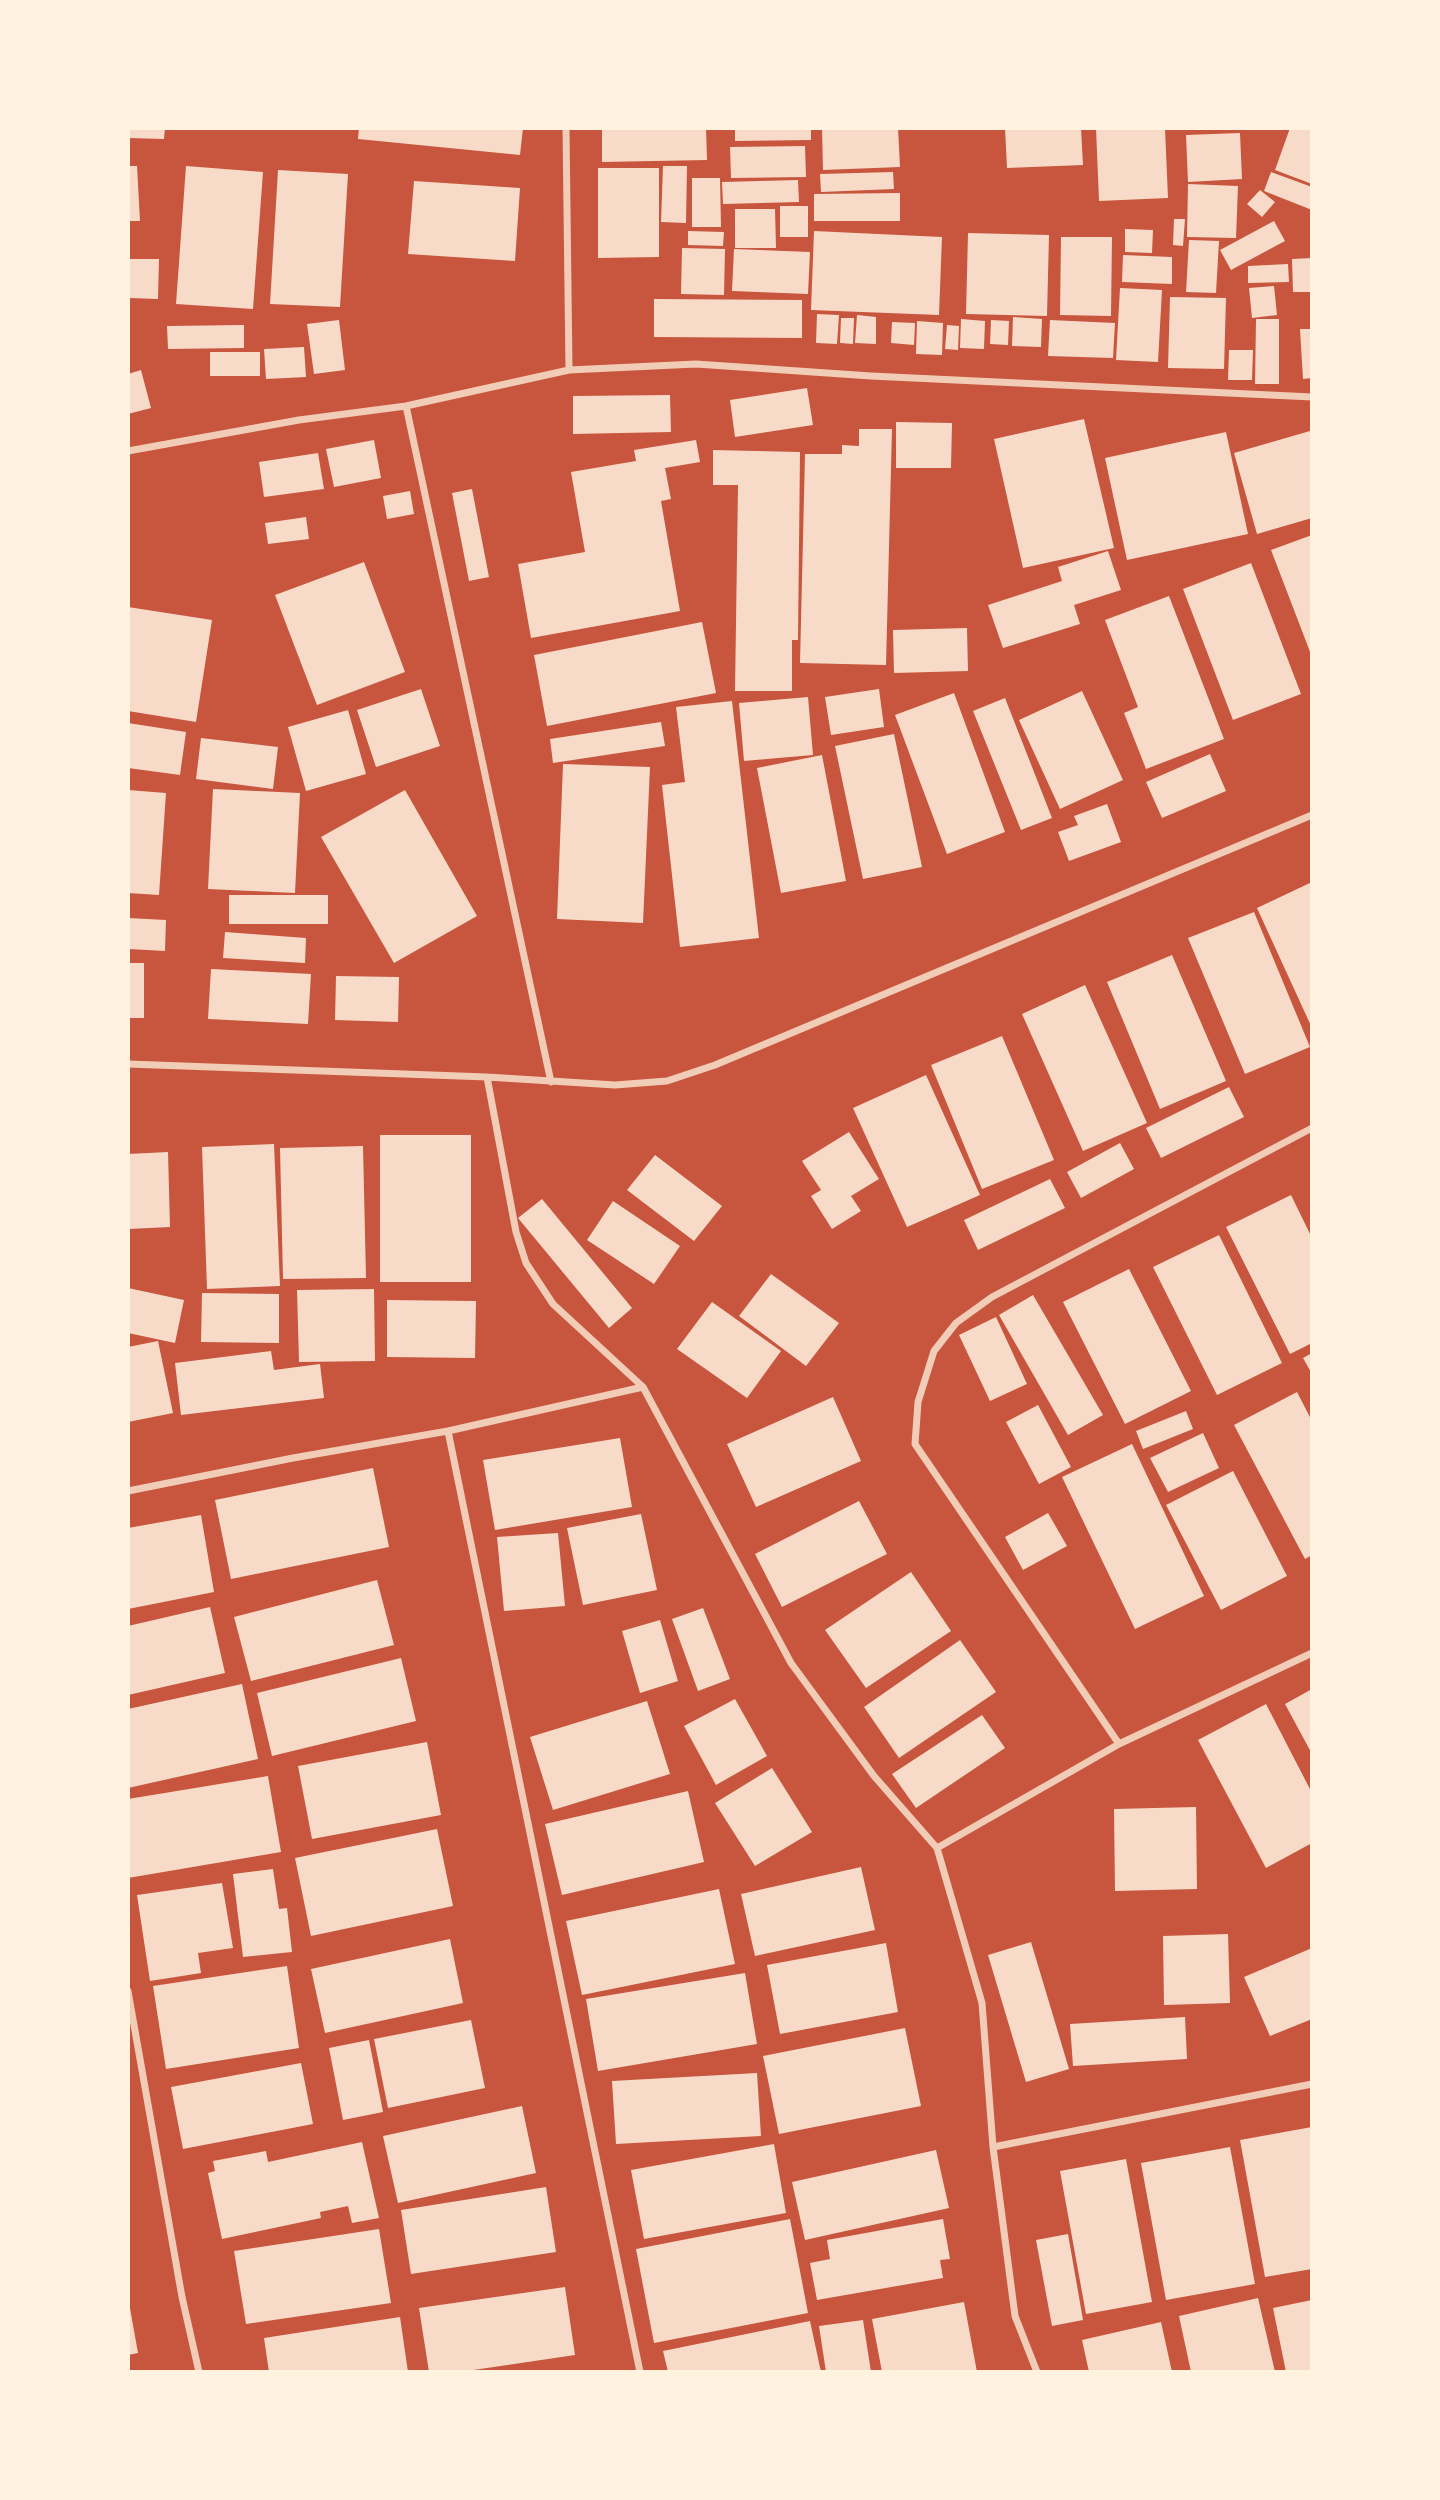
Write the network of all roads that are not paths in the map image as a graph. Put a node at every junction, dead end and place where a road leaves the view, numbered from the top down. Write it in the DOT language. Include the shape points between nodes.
graph roads {
  1 [pos="566,128"];
  2 [pos="569,370"];
  3 [pos="1312,397"];
  4 [pos="406,406"];
  5 [pos="128,451"];
  6 [pos="1312,815"];
  7 [pos="128,1063"];
  8 [pos="487,1077"];
  9 [pos="551,1082"];
  10 [pos="1312,1128"];
  11 [pos="643,1387"];
  12 [pos="448,1431"];
  13 [pos="128,1491"];
  14 [pos="1312,1653"];
  15 [pos="1119,1744"];
  16 [pos="937,1848"];
  17 [pos="128,1991"];
  18 [pos="1312,2084"];
  19 [pos="993,2147"];
  20 [pos="199,2372"];
  21 [pos="640,2372"];
  22 [pos="1037,2372"];
  1 -- 2 [label="street"];
  2 -- 3 [label="street" via="696,364"];
  2 -- 4 [label="street"];
  4 -- 5 [label="street"];
  4 -- 9 [label="street"];
  6 -- 9 [label="street" via="715,1065 667,1081 615,1085"];
  7 -- 8 [label="street"];
  8 -- 9 [label="street"];
  8 -- 11 [label="street" via="526,1264 552,1304"];
  10 -- 15 [label="street" via="992,1297 956,1323 934,1351 918,1402 915,1444"];
  11 -- 12 [label="street"];
  11 -- 16 [label="street" via="791,1663 874,1776"];
  12 -- 13 [label="street"];
  12 -- 21 [label="street"];
  14 -- 15 [label="street"];
  15 -- 16 [label="street"];
  16 -- 19 [label="street" via="982,2003"];
  17 -- 20 [label="street"];
  18 -- 19 [label="street"];
  19 -- 22 [label="street" via="1015,2316"];
}
